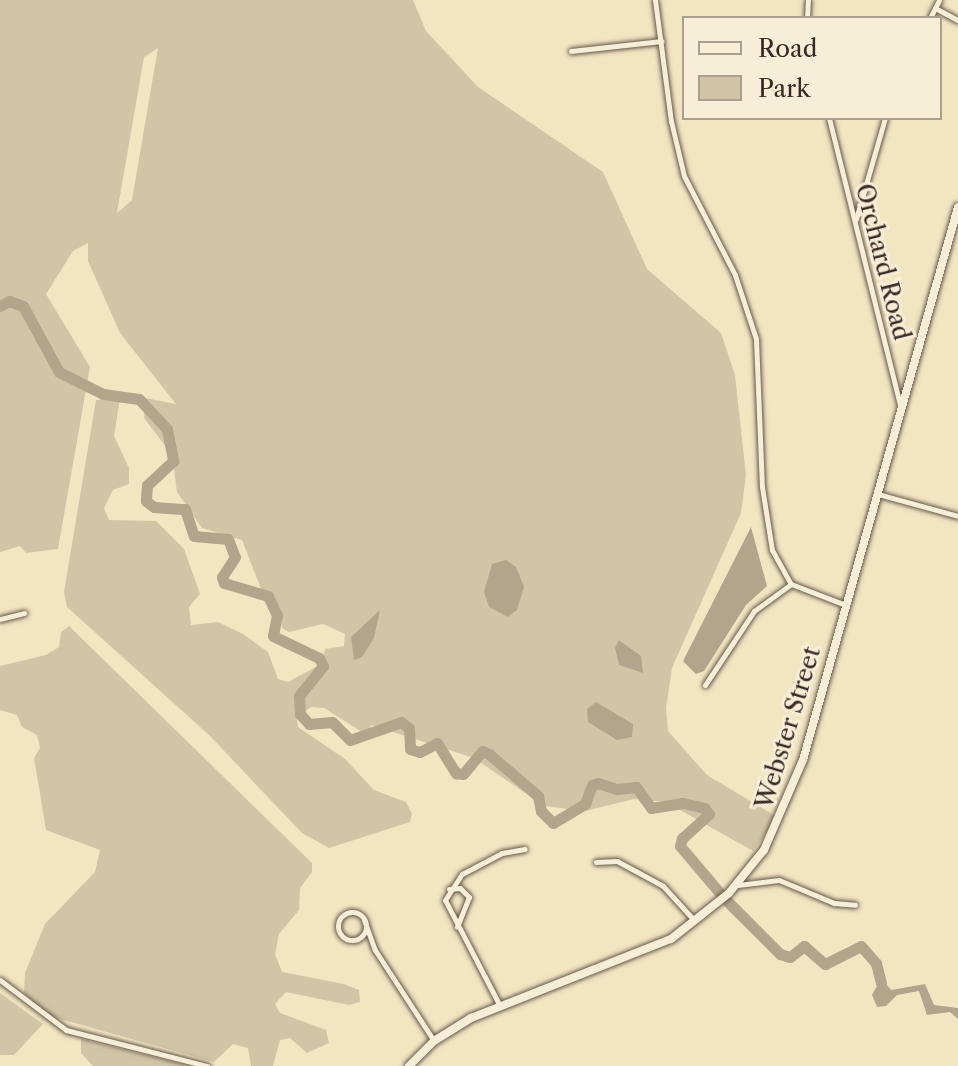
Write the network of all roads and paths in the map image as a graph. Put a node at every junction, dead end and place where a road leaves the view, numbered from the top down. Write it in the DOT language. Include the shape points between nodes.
graph roads {
  1 [pos="655,0"];
  2 [pos="939,0"];
  3 [pos="935,8"];
  4 [pos="931,16"];
  5 [pos="958,20"];
  6 [pos="661,41"];
  7 [pos="571,51"];
  8 [pos="829,120"];
  9 [pos="884,120"];
  10 [pos="958,207"];
  11 [pos="855,224"];
  12 [pos="902,414"];
  13 [pos="878,494"];
  14 [pos="958,516"];
  15 [pos="791,584"];
  16 [pos="846,605"];
  17 [pos="24,613"];
  18 [pos="0,619"];
  19 [pos="705,685"];
  20 [pos="525,849"];
  21 [pos="596,862"];
  22 [pos="737,885"];
  23 [pos="449,890"];
  24 [pos="855,905"];
  25 [pos="364,920"];
  26 [pos="696,922"];
  27 [pos="457,929"];
  28 [pos="0,980"];
  29 [pos="500,1006"];
  30 [pos="434,1041"];
  31 [pos="207,1066"];
  32 [pos="409,1066"];
  1 -- 6 [label="street"];
  2 -- 3 [label="street"];
  3 -- 4 [label="street"];
  3 -- 5 [label="street"];
  6 -- 7 [label="street"];
  6 -- 15 [label="street" via="684,176 753,324 761,379 765,511 776,563"];
  8 -- 11 [label="street, Orchard Road"];
  9 -- 11 [label="street"];
  10 -- 12 [label="street, Webster Street"];
  11 -- 12 [label="street, Orchard Road"];
  12 -- 13 [label="street, Webster Street"];
  13 -- 14 [label="street"];
  13 -- 16 [label="street, Webster Street"];
  15 -- 16 [label="street"];
  15 -- 19 [label="street" via="754,611"];
  16 -- 22 [label="street, Webster Street" via="787,804"];
  17 -- 18 [label="street"];
  20 -- 23 [label="street" via="475,866"];
  21 -- 26 [label="street" via="617,861 663,886"];
  22 -- 24 [label="street" via="779,880 834,903"];
  22 -- 26 [label="street, Webster Street"];
  23 -- 27 [label="street" via="445,904"];
  23 -- 27 [label="street" via="460,888 469,897"];
  25 -- 25 [label="street" via="356,912 345,913 339,932 358,939"];
  25 -- 30 [label="street" via="375,950"];
  26 -- 29 [label="street, Webster Street" via="632,958"];
  27 -- 29 [label="street"];
  28 -- 31 [label="street" via="66,1030"];
  29 -- 30 [label="street, Webster Street"];
  30 -- 32 [label="street, Webster Street"];
}
